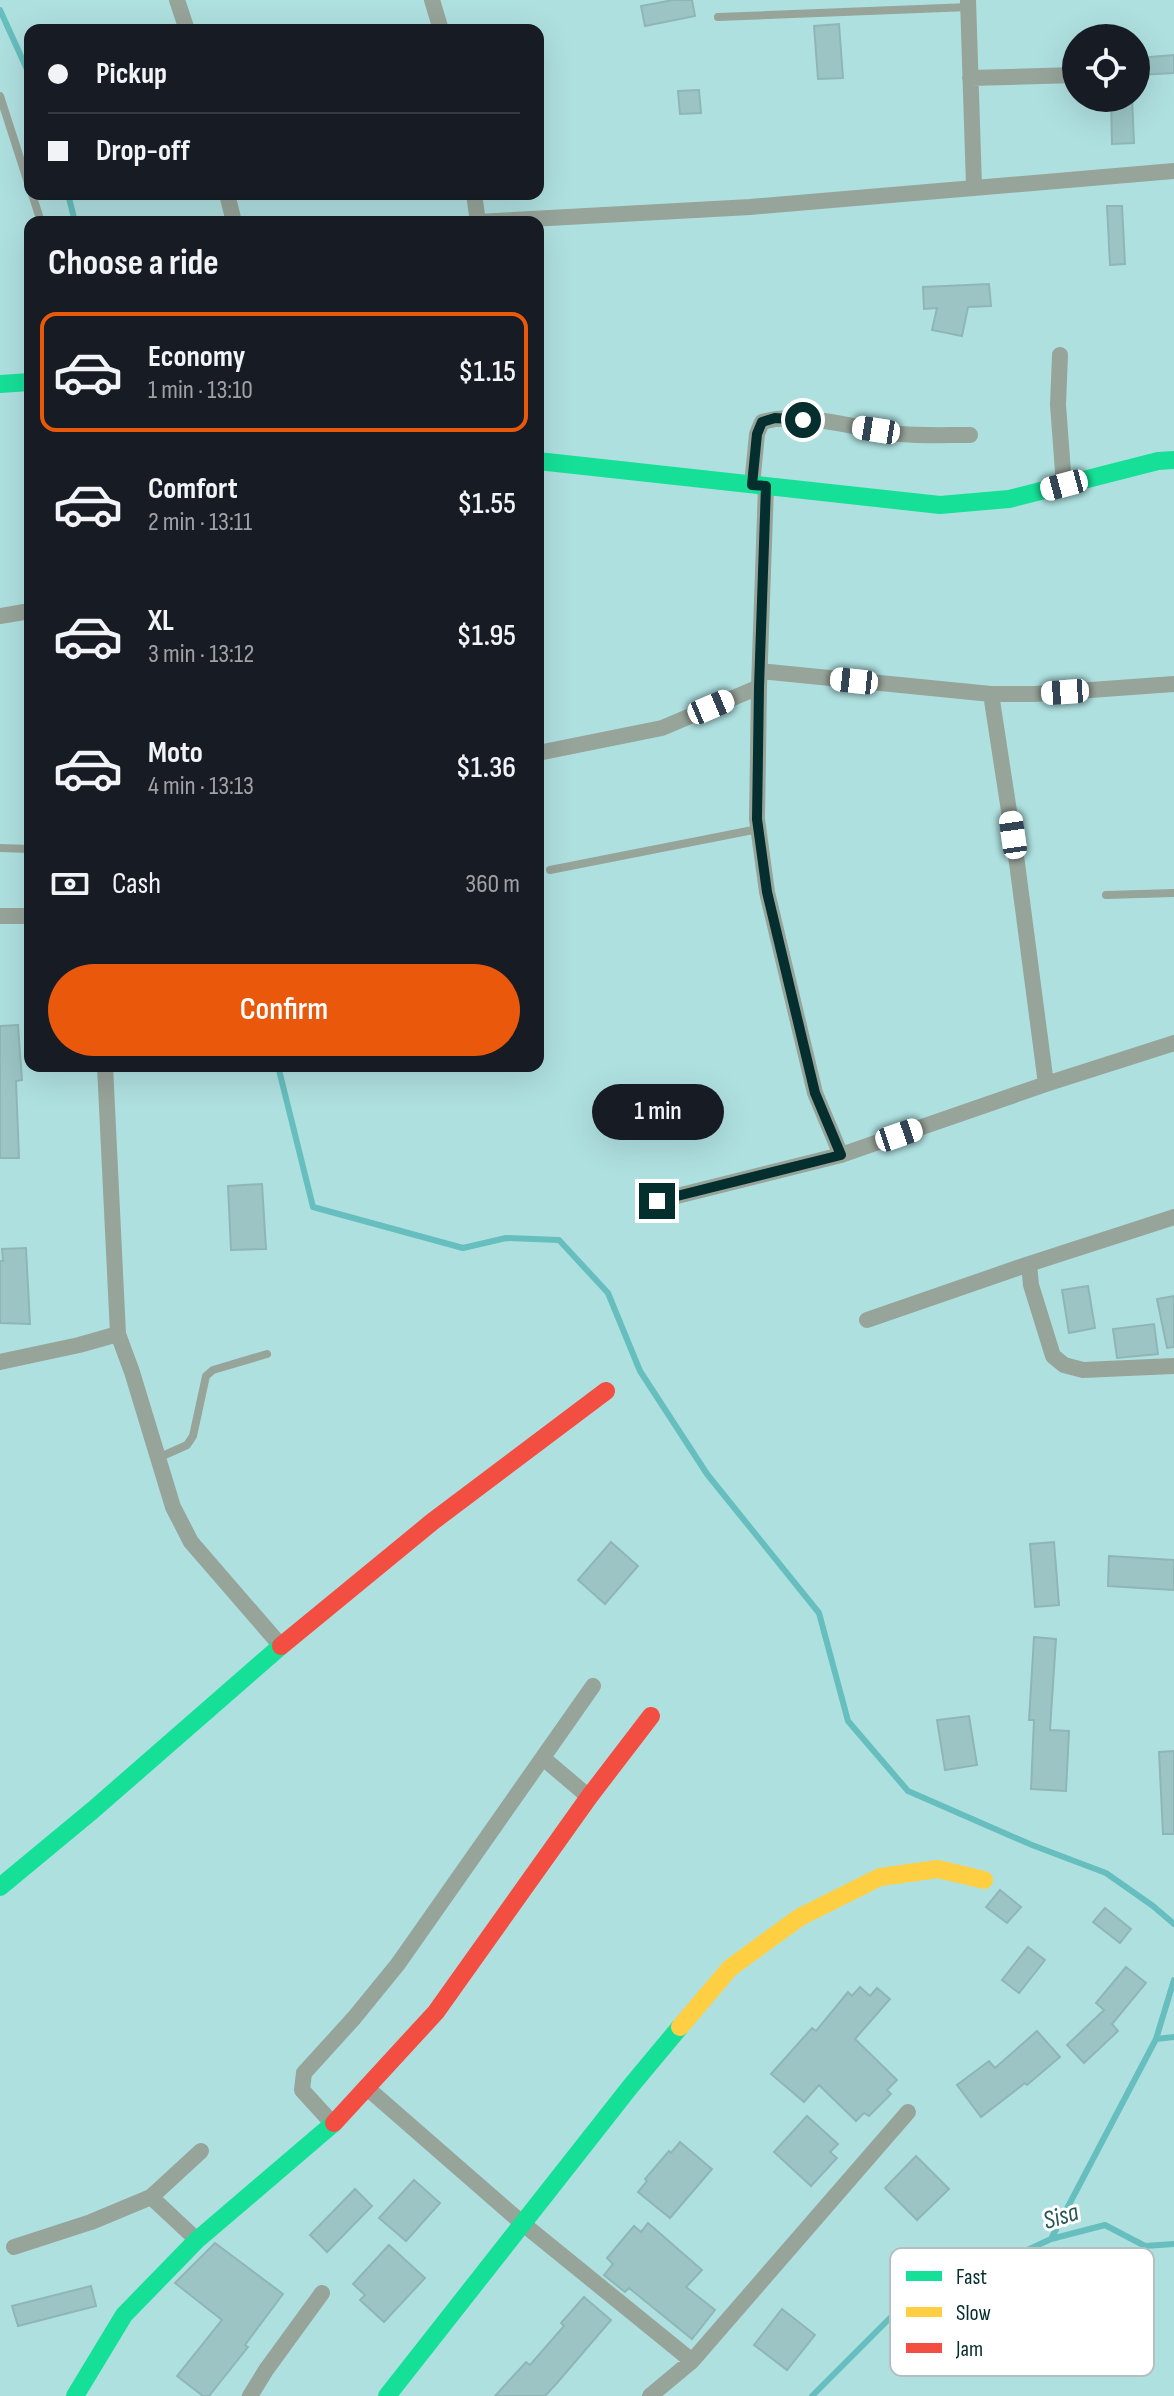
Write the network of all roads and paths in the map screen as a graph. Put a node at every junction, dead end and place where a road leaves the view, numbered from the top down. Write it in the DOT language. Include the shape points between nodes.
graph roads {
  1 [pos="177,0"];
  2 [pos="432,0"];
  3 [pos="969,3"];
  4 [pos="718,17"];
  5 [pos="185,24"];
  6 [pos="439,24"];
  7 [pos="1062,75"];
  8 [pos="970,78"];
  9 [pos="0,96"];
  10 [pos="24,170"];
  11 [pos="1174,171"];
  12 [pos="974,186"];
  13 [pos="544,218"];
  14 [pos="1060,355"];
  15 [pos="24,382"];
  16 [pos="0,384"];
  17 [pos="970,435"];
  18 [pos="1174,460"];
  19 [pos="544,462"];
  20 [pos="759,485"];
  21 [pos="1064,485"];
  22 [pos="24,612"];
  23 [pos="0,616"];
  24 [pos="759,679"];
  25 [pos="1174,684"];
  26 [pos="991,694"];
  27 [pos="544,752"];
  28 [pos="759,828"];
  29 [pos="0,848"];
  30 [pos="24,849"];
  31 [pos="550,870"];
  32 [pos="1174,893"];
  33 [pos="1106,895"];
  34 [pos="0,916"];
  35 [pos="24,916"];
  36 [pos="1174,1043"];
  37 [pos="105,1072"];
  38 [pos="1046,1084"];
  39 [pos="841,1155"];
  40 [pos="657,1201"];
  41 [pos="1174,1217"];
  42 [pos="1029,1264"];
  43 [pos="867,1320"];
  44 [pos="118,1334"];
  45 [pos="267,1354"];
  46 [pos="0,1362"];
  47 [pos="1174,1366"];
  48 [pos="606,1391"];
  49 [pos="158,1458"];
  50 [pos="281,1646"];
  51 [pos="593,1686"];
  52 [pos="651,1716"];
  53 [pos="543,1758"];
  54 [pos="589,1797"];
  55 [pos="984,1880"];
  56 [pos="0,1887"];
  57 [pos="366,2087"];
  58 [pos="908,2112"];
  59 [pos="333,2124"];
  60 [pos="201,2151"];
  61 [pos="151,2197"];
  62 [pos="522,2223"];
  63 [pos="197,2240"];
  64 [pos="14,2247"];
  65 [pos="322,2293"];
  66 [pos="692,2361"];
  67 [pos="75,2396"];
  68 [pos="250,2396"];
  69 [pos="387,2396"];
  70 [pos="650,2396"];
  1 -- 5 [label="street"];
  2 -- 6 [label="street"];
  3 -- 4 [label="lane"];
  3 -- 8 [label="street"];
  7 -- 8 [label="street"];
  8 -- 12 [label="street"];
  9 -- 10 [label="lane"];
  11 -- 12 [label="street"];
  12 -- 13 [label="street" via="750,207"];
  14 -- 21 [label="street"];
  15 -- 16 [label="street"];
  17 -- 20 [label="street" via="902,434 775,418 762,422 757,434"];
  18 -- 21 [label="street"];
  19 -- 20 [label="street"];
  20 -- 21 [label="street" via="940,505 1009,499"];
  20 -- 24 [label="street"];
  22 -- 23 [label="street"];
  24 -- 26 [label="street"];
  24 -- 27 [label="street" via="662,728"];
  24 -- 28 [label="street"];
  25 -- 26 [label="street"];
  26 -- 38 [label="street"];
  28 -- 31 [label="lane"];
  28 -- 39 [label="street" via="767,892 815,1093"];
  29 -- 30 [label="lane"];
  32 -- 33 [label="lane"];
  34 -- 35 [label="street"];
  36 -- 38 [label="street"];
  37 -- 44 [label="street"];
  38 -- 39 [label="street"];
  39 -- 40 [label="street"];
  41 -- 42 [label="street"];
  42 -- 43 [label="street"];
  42 -- 47 [label="street" via="1053,1356 1064,1365 1083,1370"];
  44 -- 46 [label="street"];
  44 -- 49 [label="street"];
  45 -- 49 [label="lane" via="206,1376 193,1436 187,1445"];
  48 -- 50 [label="street" via="432,1522"];
  49 -- 50 [label="street" via="191,1542"];
  50 -- 56 [label="street"];
  51 -- 53 [label="street"];
  52 -- 54 [label="street"];
  53 -- 54 [label="street"];
  53 -- 59 [label="street" via="398,1964 304,2073 302,2090"];
  54 -- 57 [label="street" via="436,2012"];
  55 -- 62 [label="street" via="938,1869 880,1877 800,1917 730,1968"];
  57 -- 59 [label="street"];
  57 -- 62 [label="street"];
  58 -- 66 [label="street"];
  59 -- 63 [label="street"];
  60 -- 61 [label="street"];
  61 -- 63 [label="street"];
  61 -- 64 [label="street"];
  62 -- 66 [label="street"];
  62 -- 69 [label="street"];
  63 -- 67 [label="street" via="124,2315"];
  65 -- 68 [label="street"];
  66 -- 70 [label="street"];
}
